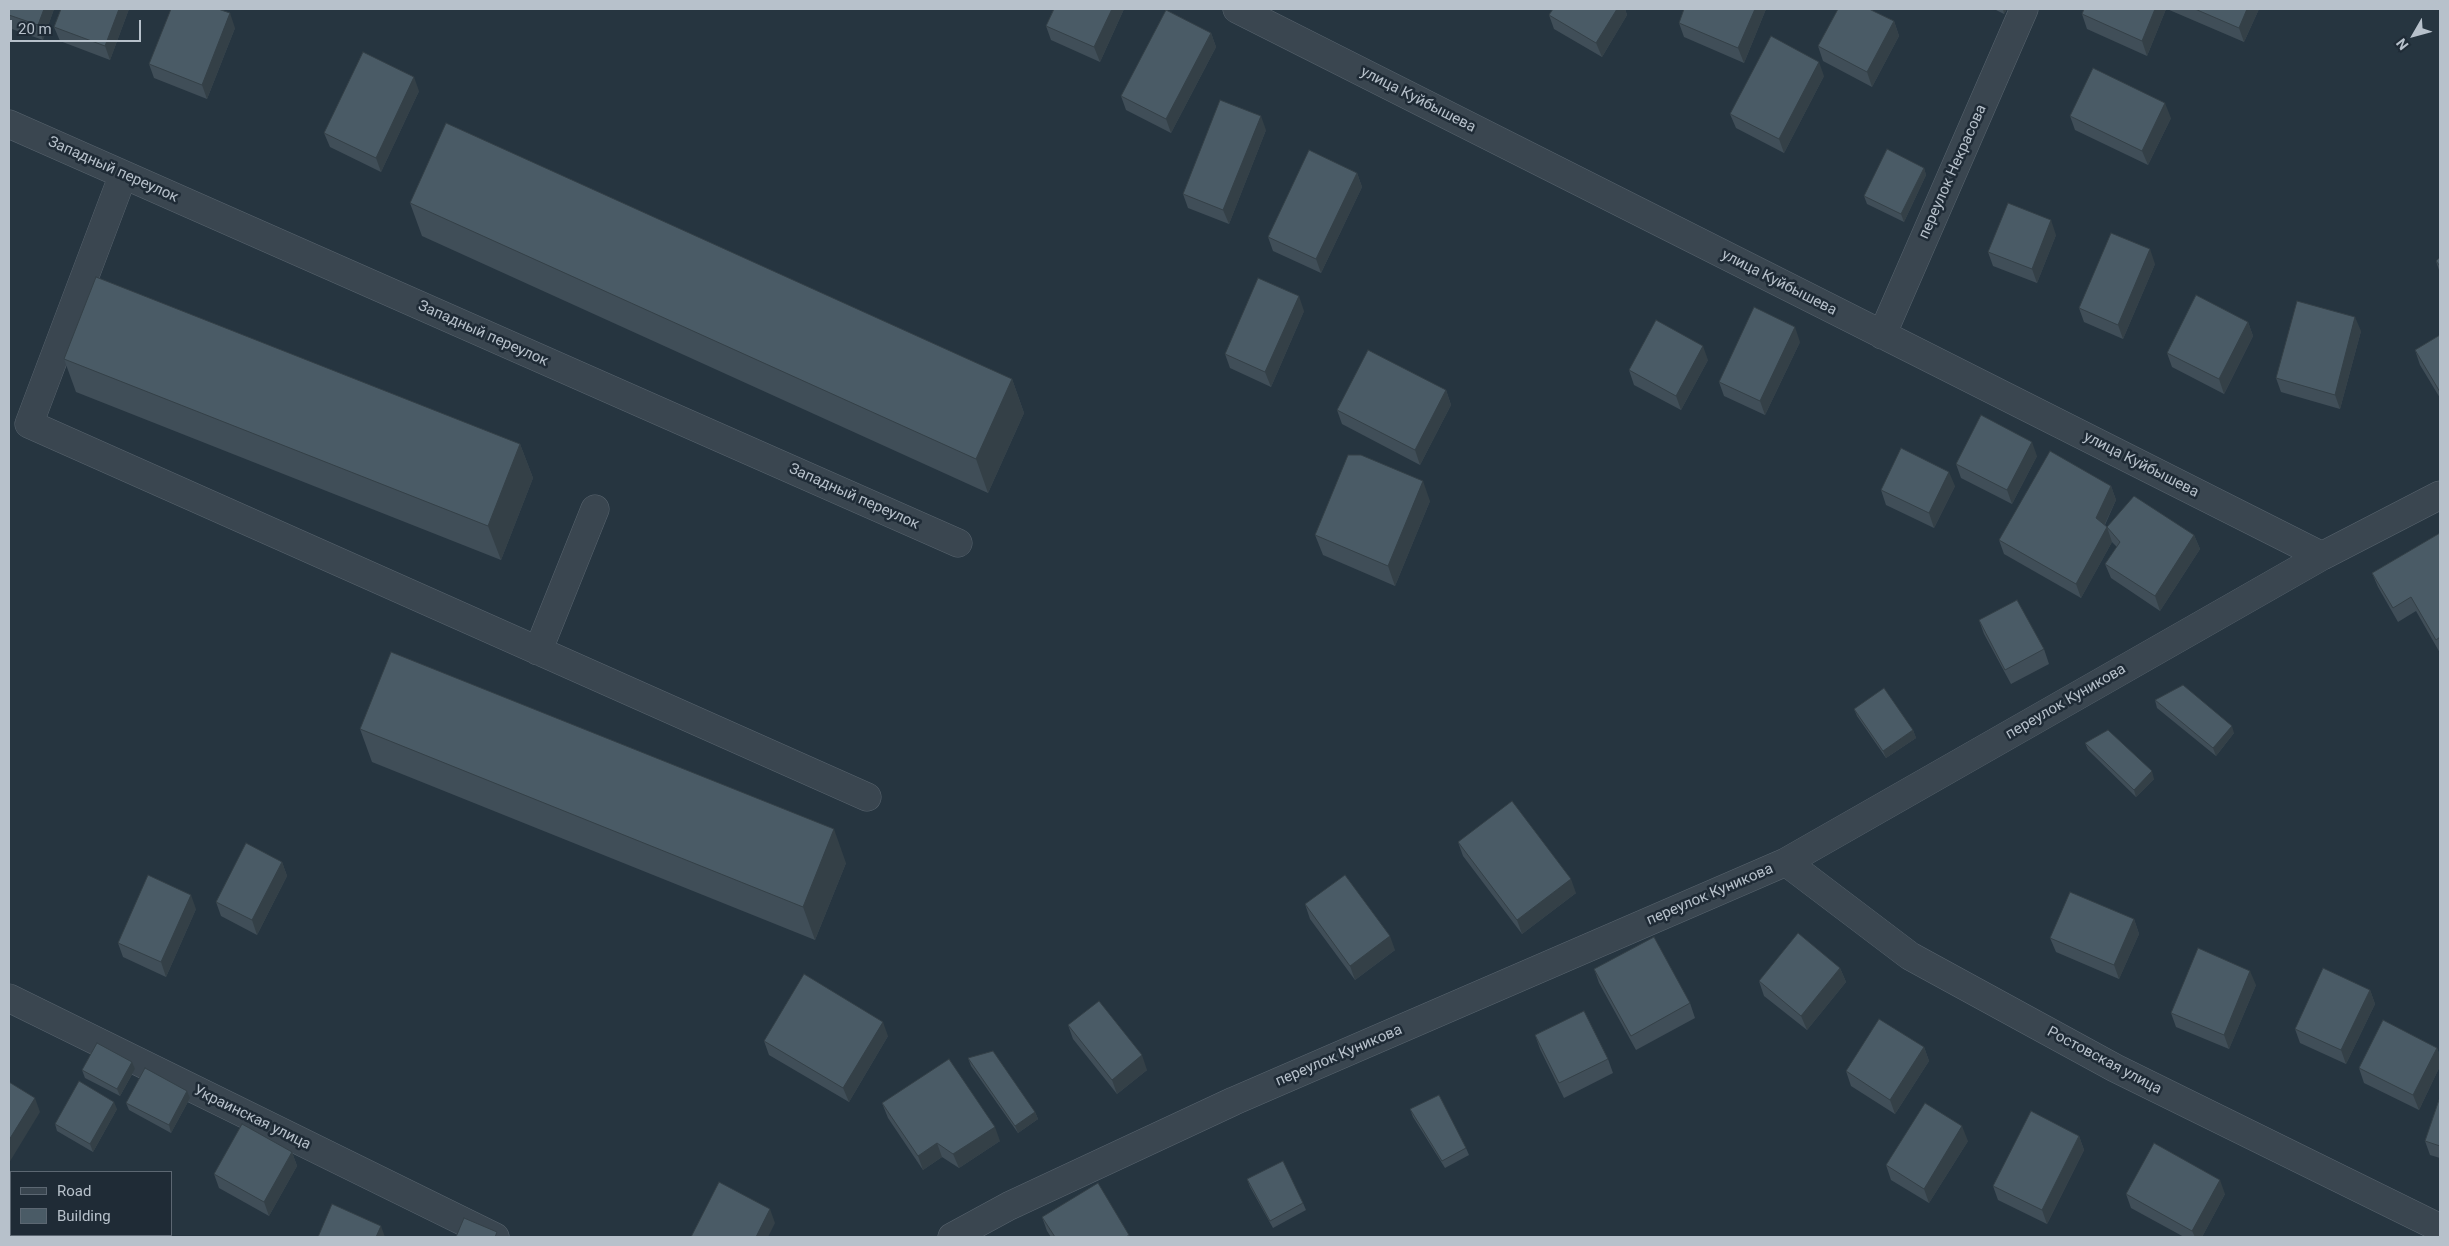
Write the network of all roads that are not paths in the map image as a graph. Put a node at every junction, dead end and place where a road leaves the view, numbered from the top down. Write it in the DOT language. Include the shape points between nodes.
graph roads {
  1 [pos="1236,9"];
  2 [pos="2024,9"];
  3 [pos="9,124"];
  4 [pos="123,175"];
  5 [pos="1882,335"];
  6 [pos="2440,495"];
  7 [pos="595,509"];
  8 [pos="958,543"];
  9 [pos="2322,556"];
  10 [pos="538,651"];
  11 [pos="867,797"];
  12 [pos="1786,862"];
  13 [pos="9,998"];
  14 [pos="2440,1228"];
  15 [pos="495,1237"];
  16 [pos="952,1237"];
  1 -- 5 [label="street, улица Куйбышева"];
  2 -- 5 [label="street, переулок Некрасова"];
  3 -- 4 [label="street, Западный переулок"];
  4 -- 8 [label="street, Западный переулок"];
  4 -- 10 [label="street" via="29,424"];
  5 -- 9 [label="street, улица Куйбышева"];
  6 -- 9 [label="street, переулок Куникова"];
  7 -- 10 [label="street"];
  9 -- 12 [label="street, переулок Куникова"];
  10 -- 11 [label="street"];
  12 -- 14 [label="street, Ростовская улица" via="1910,956 2115,1068"];
  12 -- 16 [label="street, переулок Куникова" via="1234,1102 1009,1206"];
  13 -- 15 [label="street, Украинская улица"];
}
